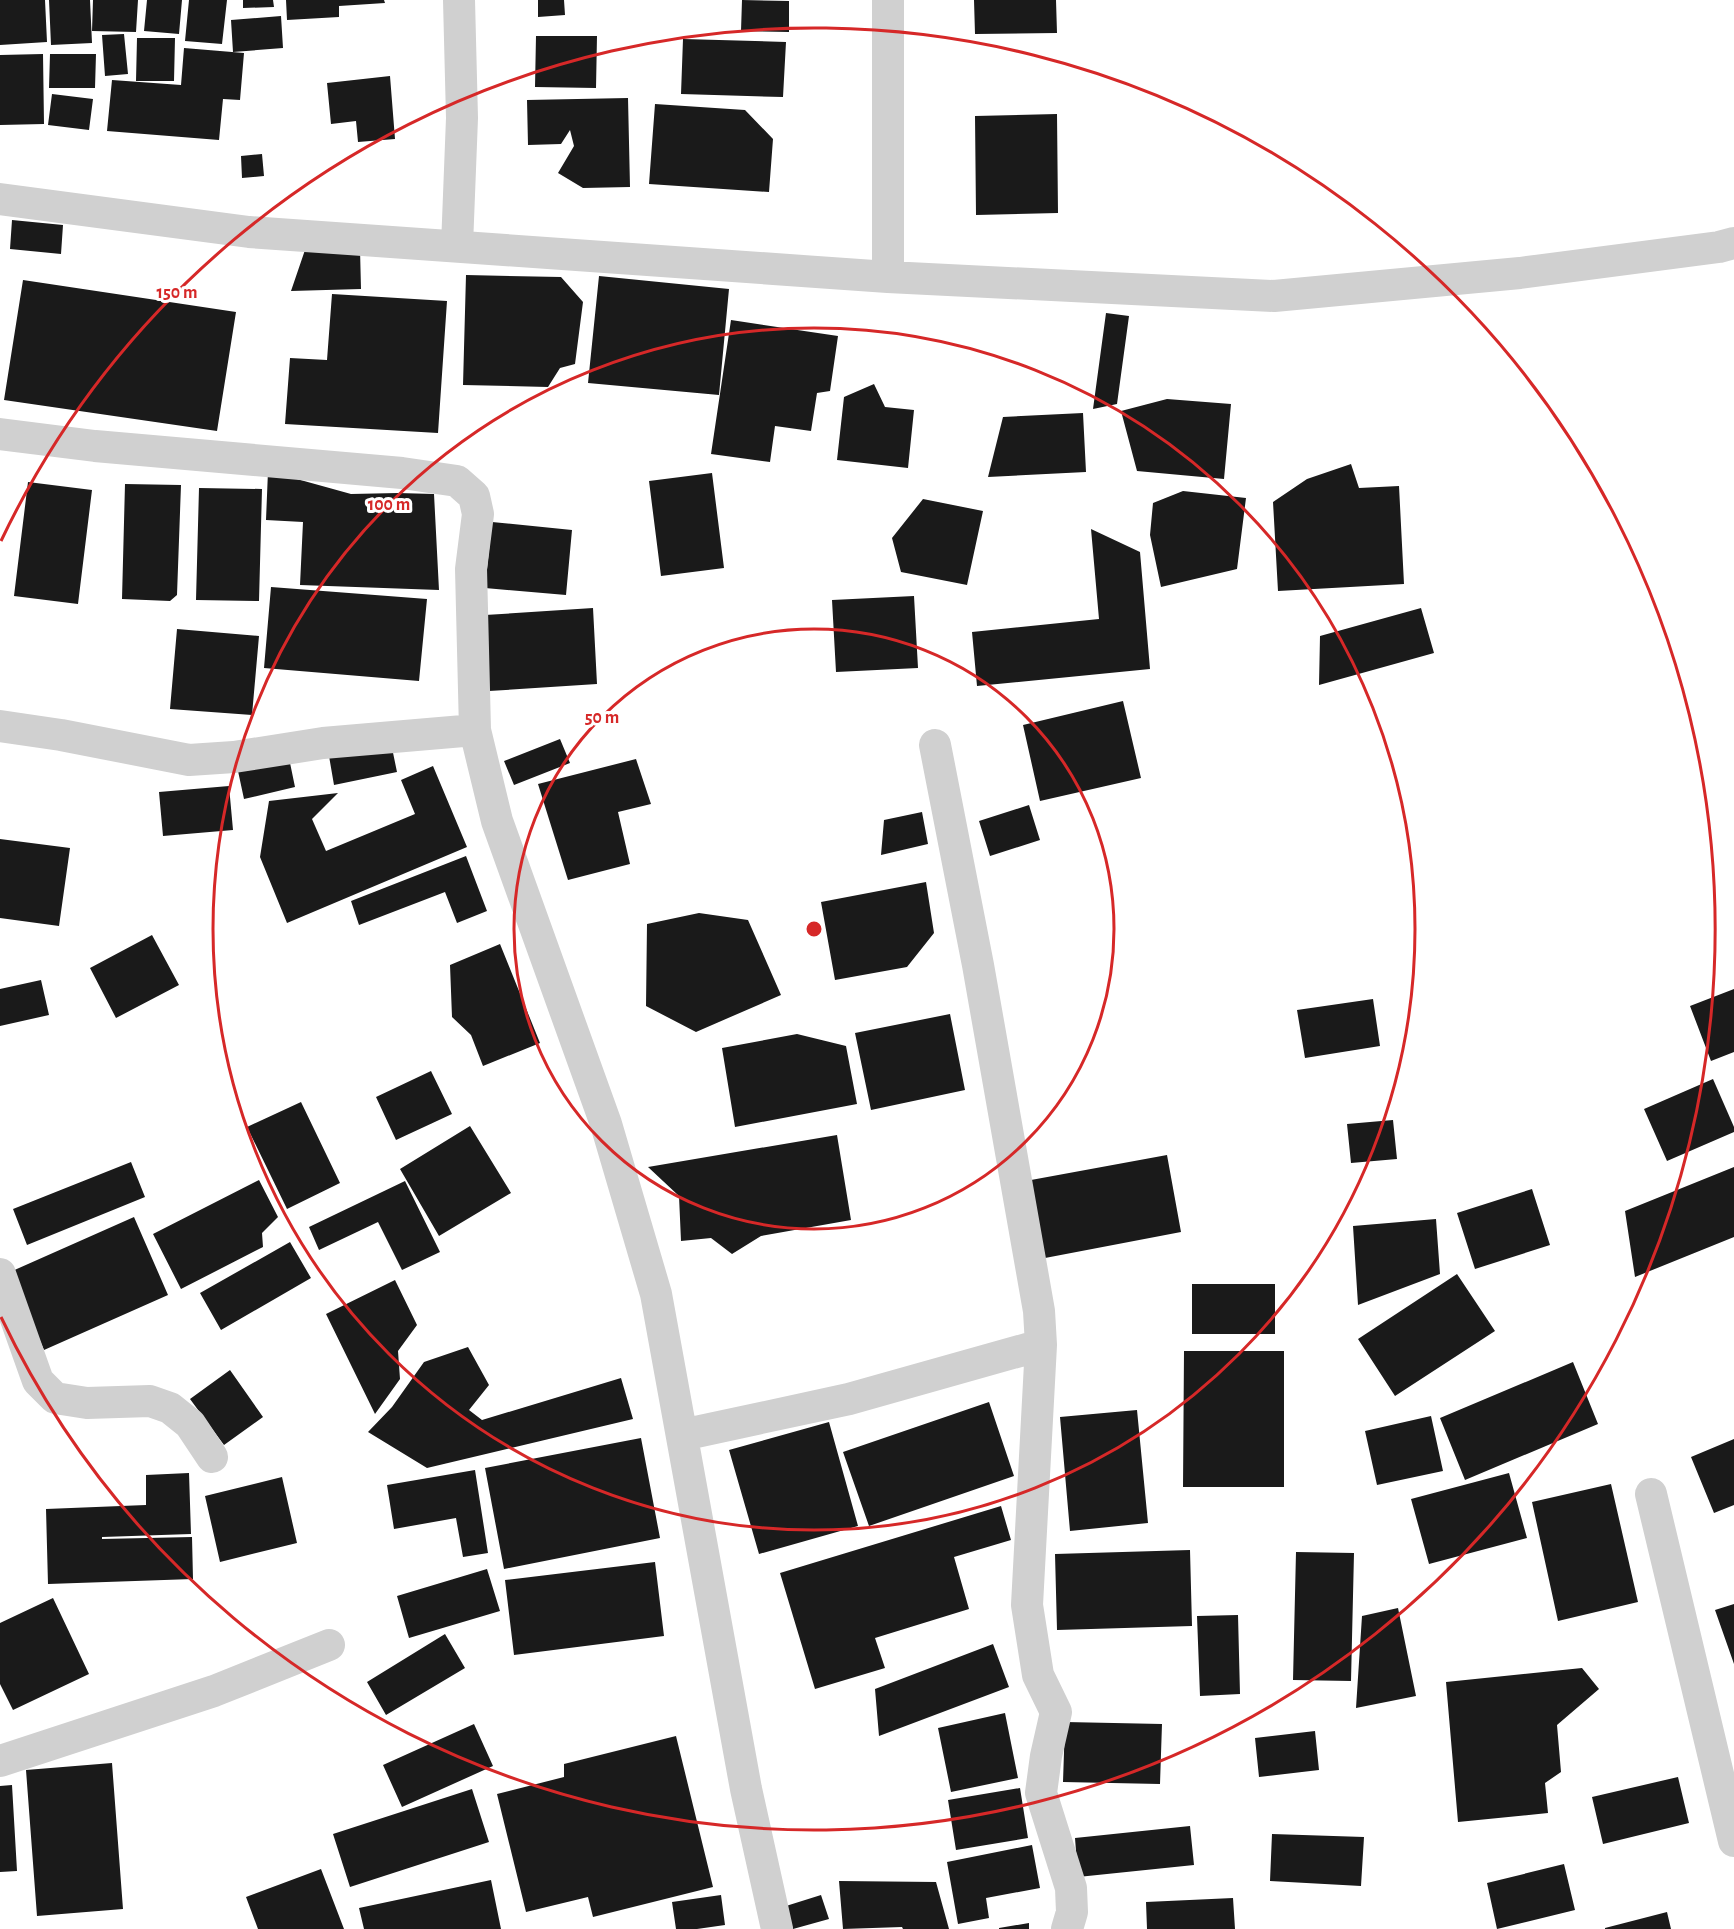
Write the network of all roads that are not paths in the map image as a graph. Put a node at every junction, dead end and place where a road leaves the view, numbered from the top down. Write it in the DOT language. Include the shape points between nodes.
graph roads {
  1 [pos="459,0"];
  2 [pos="888,0"];
  3 [pos="0,199"];
  4 [pos="1734,243"];
  5 [pos="457,246"];
  6 [pos="888,276"];
  7 [pos="0,434"];
  8 [pos="0,726"];
  9 [pos="475,730"];
  10 [pos="935,745"];
  11 [pos="0,1274"];
  12 [pos="1041,1345"];
  13 [pos="682,1435"];
  14 [pos="212,1457"];
  15 [pos="1651,1494"];
  16 [pos="329,1645"];
  17 [pos="0,1761"];
  18 [pos="1734,1841"];
  19 [pos="777,1929"];
  20 [pos="1067,1929"];
  1 -- 5 [label="street" via="462,118"];
  2 -- 6 [label="street"];
  3 -- 5 [label="street" via="249,232"];
  4 -- 6 [label="street" via="1521,273 1274,296"];
  5 -- 6 [label="street"];
  7 -- 9 [label="street" via="457,481 474,496 478,514 471,569"];
  8 -- 9 [label="street" via="189,760"];
  9 -- 13 [label="street" via="497,821 606,1124 656,1294"];
  10 -- 12 [label="street" via="1024,1222"];
  11 -- 14 [label="street" via="38,1381 55,1398 150,1401 170,1408 190,1424"];
  12 -- 13 [label="street" via="849,1399"];
  12 -- 20 [label="street" via="1027,1605 1038,1675 1056,1712 1041,1793 1071,1888 1072,1912"];
  13 -- 19 [label="street" via="746,1789"];
  15 -- 18 [label="street"];
  16 -- 17 [label="street" via="214,1691"];
}
